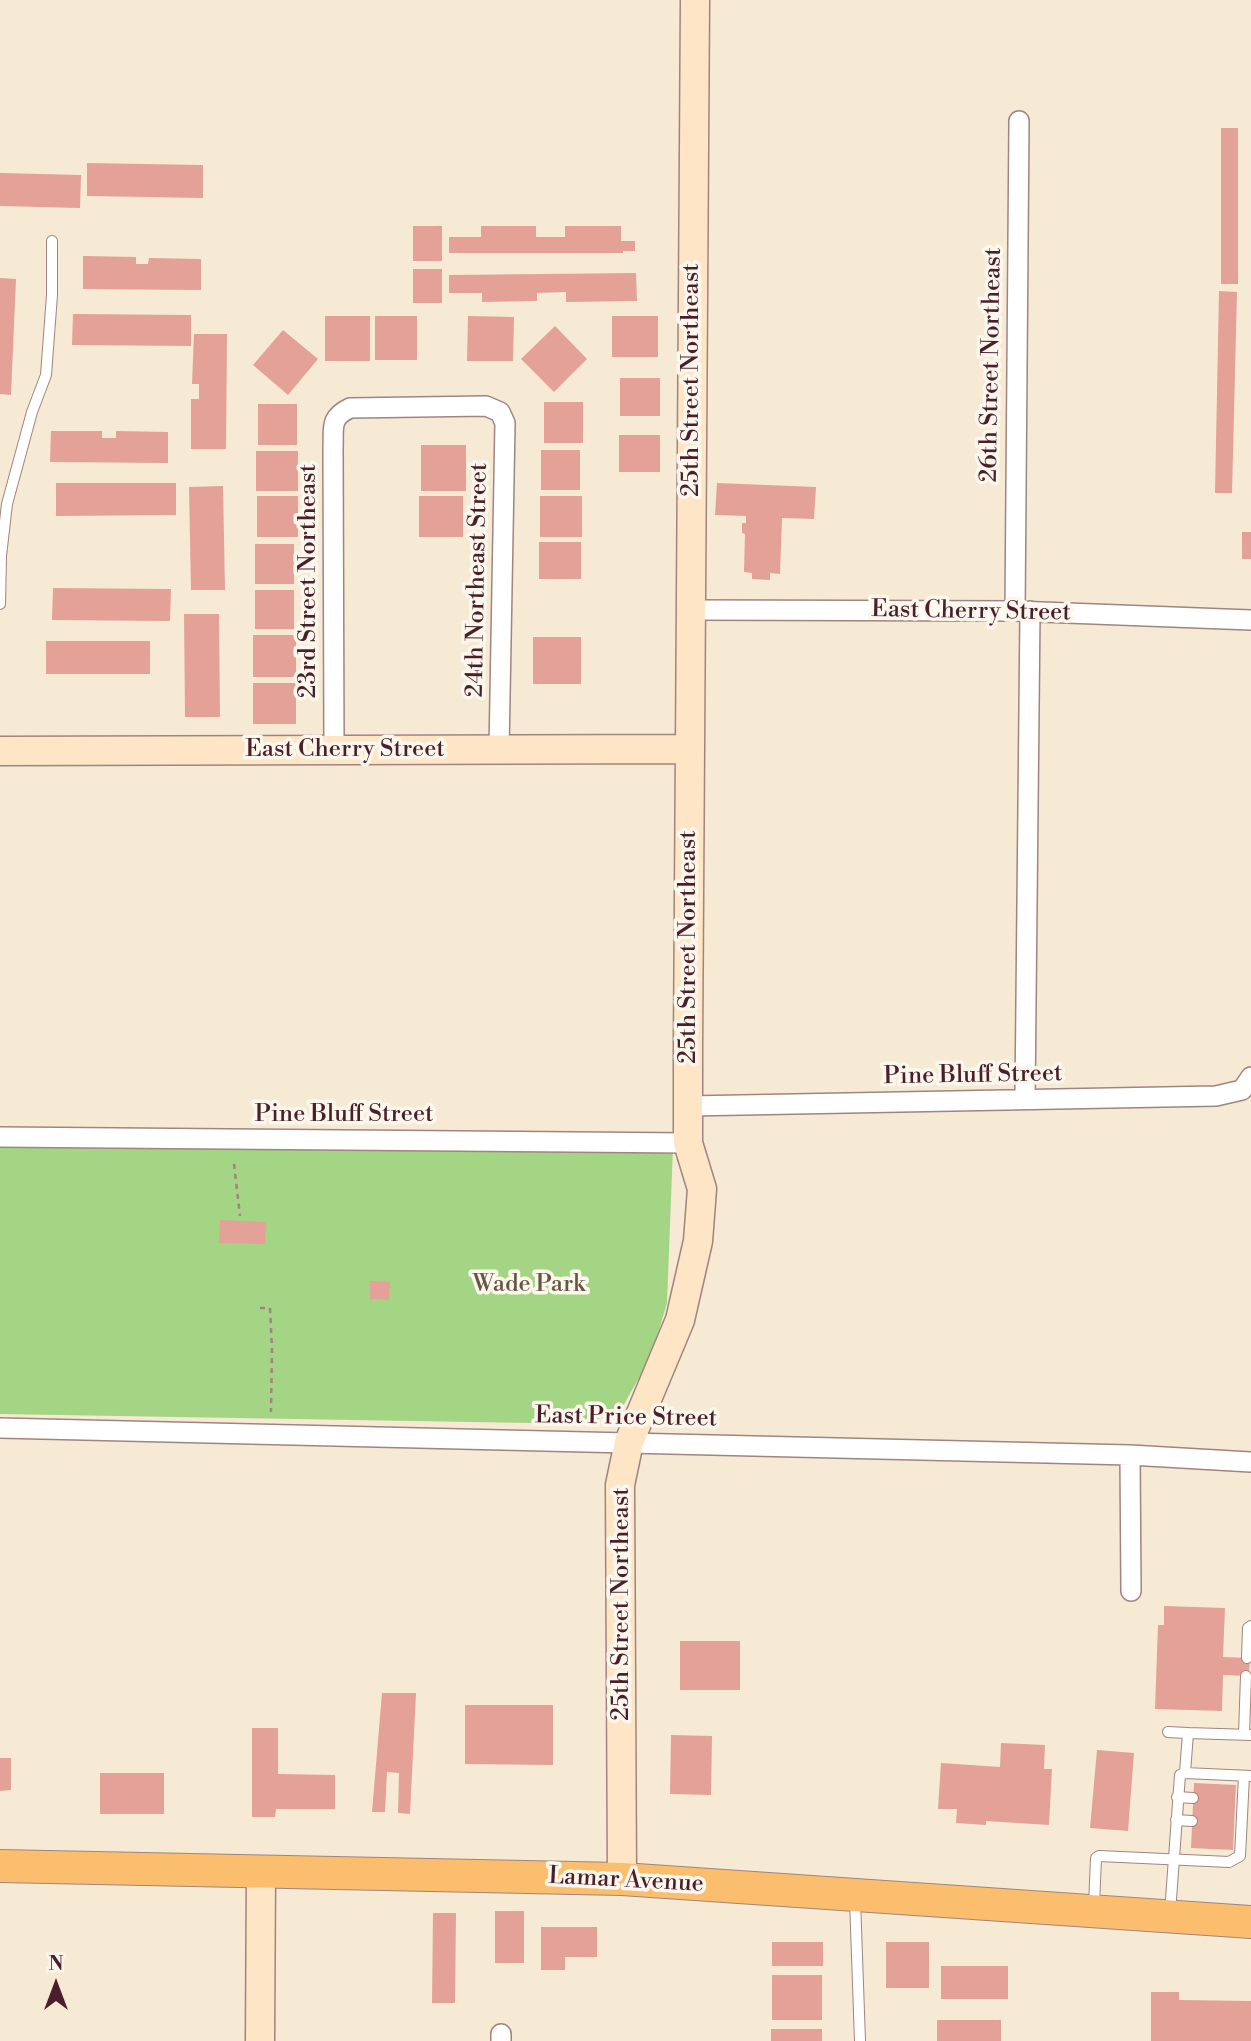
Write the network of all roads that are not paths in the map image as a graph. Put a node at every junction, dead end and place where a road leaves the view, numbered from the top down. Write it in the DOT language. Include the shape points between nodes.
graph roads {
  1 [pos="695,0"];
  2 [pos="1019,121"];
  3 [pos="52,240"];
  4 [pos="338,413"];
  5 [pos="0,604"];
  6 [pos="691,610"];
  7 [pos="1022,611"];
  8 [pos="1251,620"];
  9 [pos="690,749"];
  10 [pos="334,750"];
  11 [pos="499,750"];
  12 [pos="0,751"];
  13 [pos="1251,1077"];
  14 [pos="1025,1099"];
  15 [pos="690,1106"];
  16 [pos="0,1137"];
  17 [pos="688,1143"];
  18 [pos="0,1428"];
  19 [pos="629,1442"];
  20 [pos="1130,1455"];
  21 [pos="1251,1462"];
  22 [pos="1130,1591"];
  23 [pos="1251,1626"];
  24 [pos="1247,1658"];
  25 [pos="1246,1676"];
  26 [pos="1168,1732"];
  27 [pos="1188,1733"];
  28 [pos="1247,1735"];
  29 [pos="1185,1773"];
  30 [pos="1247,1776"];
  31 [pos="1177,1797"];
  32 [pos="1194,1798"];
  33 [pos="1176,1820"];
  34 [pos="1192,1821"];
  35 [pos="1242,1824"];
  36 [pos="1173,1860"];
  37 [pos="0,1866"];
  38 [pos="261,1871"];
  39 [pos="622,1879"];
  40 [pos="855,1895"];
  41 [pos="1094,1911"];
  42 [pos="1170,1916"];
  43 [pos="1251,1922"];
  44 [pos="260,2041"];
  45 [pos="860,2041"];
  1 -- 6 [label="street, 25th Street Northeast"];
  2 -- 7 [label="street, 26th Street Northeast"];
  3 -- 5 [label="lane" via="46,375 7,503"];
  4 -- 10 [label="street, 23rd Street Northeast" via="332,449"];
  4 -- 11 [label="street, 24th Northeast Street" via="350,408 472,406 500,412 505,423"];
  6 -- 7 [label="street, East Cherry Street"];
  6 -- 9 [label="street, 25th Street Northeast"];
  7 -- 8 [label="street, East Cherry Street"];
  7 -- 14 [label="street, 26th Street Northeast"];
  9 -- 11 [label="street, East Cherry Street"];
  9 -- 15 [label="street, 25th Street Northeast"];
  10 -- 11 [label="street, East Cherry Street"];
  10 -- 12 [label="street, East Cherry Street"];
  13 -- 14 [label="street, Pine Bluff Street" via="1242,1090 1216,1096"];
  14 -- 15 [label="street, Pine Bluff Street"];
  15 -- 17 [label="street, 25th Street Northeast"];
  16 -- 17 [label="street, Pine Bluff Street"];
  17 -- 19 [label="street, 25th Street Northeast" via="702,1189 688,1293"];
  18 -- 19 [label="street, East Price Street"];
  19 -- 20 [label="street, East Price Street"];
  19 -- 39 [label="street, 25th Street Northeast" via="620,1485"];
  20 -- 21 [label="street, East Price Street"];
  20 -- 22 [label="street"];
  23 -- 24 [label="lane"];
  25 -- 28 [label="lane"];
  26 -- 27 [label="lane"];
  27 -- 28 [label="lane"];
  27 -- 29 [label="lane"];
  29 -- 30 [label="lane"];
  29 -- 31 [label="lane" via="1178,1780"];
  30 -- 35 [label="lane" via="1239,1800"];
  31 -- 32 [label="lane"];
  31 -- 33 [label="lane"];
  33 -- 34 [label="lane"];
  33 -- 36 [label="lane"];
  35 -- 36 [label="lane" via="1240,1856 1235,1861"];
  36 -- 41 [label="lane" via="1099,1856"];
  36 -- 42 [label="lane"];
  37 -- 38 [label="main road, Lamar Avenue"];
  38 -- 39 [label="main road, Lamar Avenue"];
  38 -- 44 [label="street"];
  39 -- 40 [label="main road, Lamar Avenue"];
  40 -- 41 [label="main road, Lamar Avenue"];
  40 -- 45 [label="lane"];
  41 -- 42 [label="main road, Lamar Avenue"];
  42 -- 43 [label="main road, Lamar Avenue"];
}
